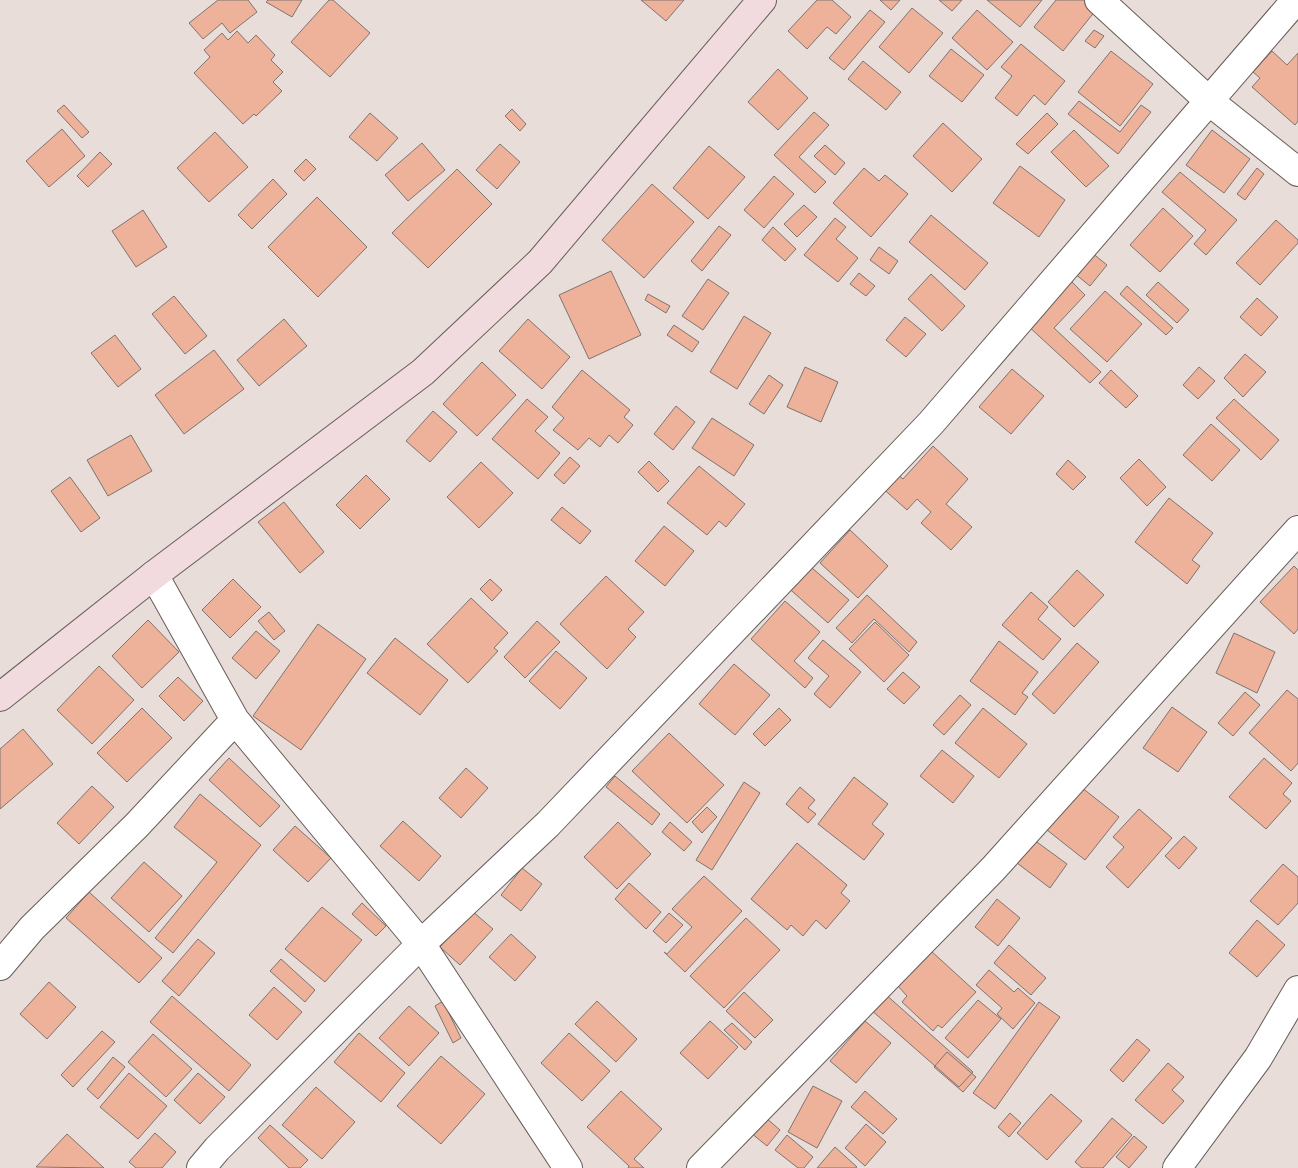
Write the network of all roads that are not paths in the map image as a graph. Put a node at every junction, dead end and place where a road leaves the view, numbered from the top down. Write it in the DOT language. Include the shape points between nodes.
graph roads {
  1 [pos="762,0"];
  2 [pos="1099,0"];
  3 [pos="1296,0"];
  4 [pos="1209,100"];
  5 [pos="1298,172"];
  6 [pos="1298,530"];
  7 [pos="154,575"];
  8 [pos="0,697"];
  9 [pos="235,720"];
  10 [pos="421,944"];
  11 [pos="0,966"];
  12 [pos="1298,990"];
  13 [pos="201,1168"];
  14 [pos="568,1168"];
  15 [pos="701,1168"];
  16 [pos="1177,1168"];
  1 -- 7 [label="main road" via="540,262 423,372"];
  2 -- 4 [label="street"];
  3 -- 4 [label="street"];
  4 -- 5 [label="street"];
  4 -- 10 [label="street" via="931,423 548,824"];
  6 -- 15 [label="street" via="992,869"];
  7 -- 8 [label="main road"];
  7 -- 9 [label="street"];
  9 -- 10 [label="street"];
  9 -- 11 [label="street" via="137,825 32,928"];
  10 -- 13 [label="street" via="216,1149"];
  10 -- 14 [label="street"];
  12 -- 16 [label="street" via="1258,1058"];
}
